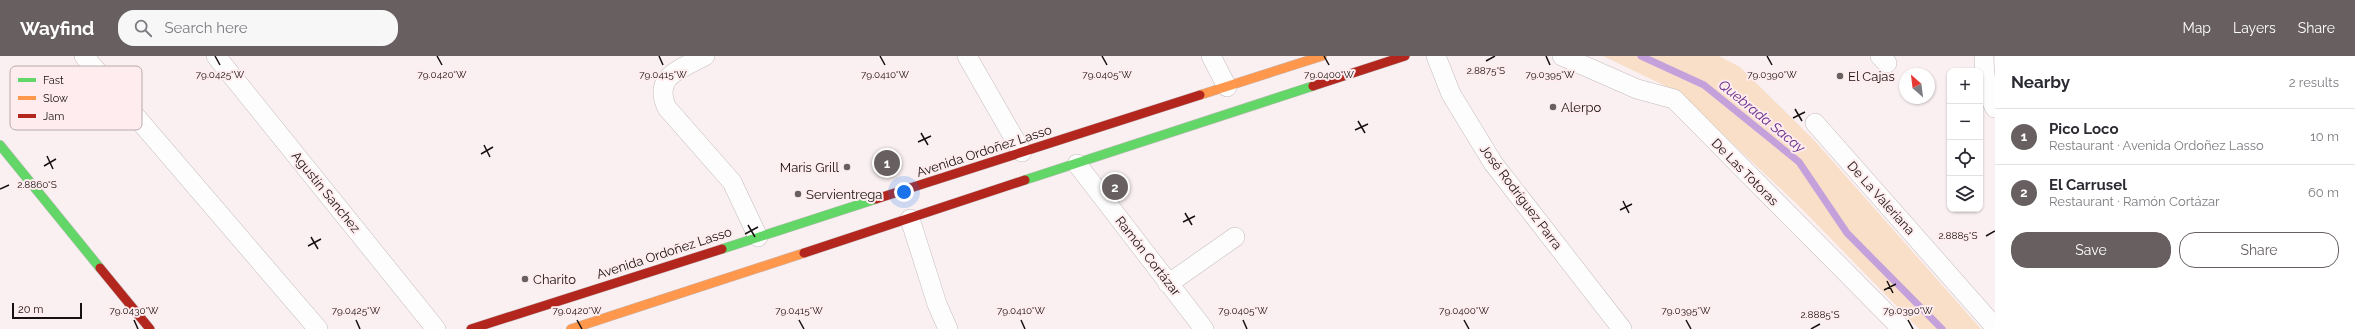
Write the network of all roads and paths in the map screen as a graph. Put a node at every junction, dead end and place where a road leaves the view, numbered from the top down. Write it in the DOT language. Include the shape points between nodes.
graph roads {
  1 [pos="84,56"];
  2 [pos="216,56"];
  3 [pos="705,56"];
  4 [pos="967,56"];
  5 [pos="1212,56"];
  6 [pos="1322,56"];
  7 [pos="1405,56"];
  8 [pos="1436,56"];
  9 [pos="1562,56"];
  10 [pos="1984,56"];
  11 [pos="93,66"];
  12 [pos="1227,87"];
  13 [pos="1995,108"];
  14 [pos="1815,123"];
  15 [pos="142,124"];
  16 [pos="0,145"];
  17 [pos="1022,152"];
  18 [pos="1077,164"];
  19 [pos="910,219"];
  20 [pos="758,236"];
  21 [pos="1235,237"];
  22 [pos="1168,284"];
  23 [pos="1995,327"];
  24 [pos="150,329"];
  25 [pos="318,329"];
  26 [pos="436,329"];
  27 [pos="471,329"];
  28 [pos="571,329"];
  29 [pos="948,329"];
  30 [pos="1204,329"];
  31 [pos="1622,329"];
  32 [pos="1902,329"];
  1 -- 11 [label="street"];
  2 -- 26 [label="street, Agustín Sanchez"];
  3 -- 20 [label="street" via="670,75 663,85 662,97 667,108 732,182"];
  4 -- 17 [label="street"];
  5 -- 12 [label="street"];
  6 -- 12 [label="main road, Avenida Ordoñez Lasso"];
  7 -- 18 [label="main road"];
  8 -- 31 [label="street, José Rodríguez Parra" via="1451,94 1489,156"];
  9 -- 32 [label="street, De Las Totoras" via="1637,89 1674,99"];
  10 -- 13 [label="street" via="1989,98"];
  12 -- 17 [label="main road, Avenida Ordoñez Lasso"];
  14 -- 23 [label="street, De La Valeriana"];
  15 -- 25 [label="street"];
  16 -- 24 [label="main road"];
  17 -- 20 [label="main road, Avenida Ordoñez Lasso"];
  18 -- 19 [label="main road"];
  18 -- 22 [label="street, Ramón Cortázar"];
  19 -- 28 [label="main road"];
  19 -- 29 [label="street" via="937,304"];
  20 -- 27 [label="main road, Avenida Ordoñez Lasso"];
  21 -- 22 [label="street"];
  22 -- 30 [label="street, Ramón Cortázar"];
}
